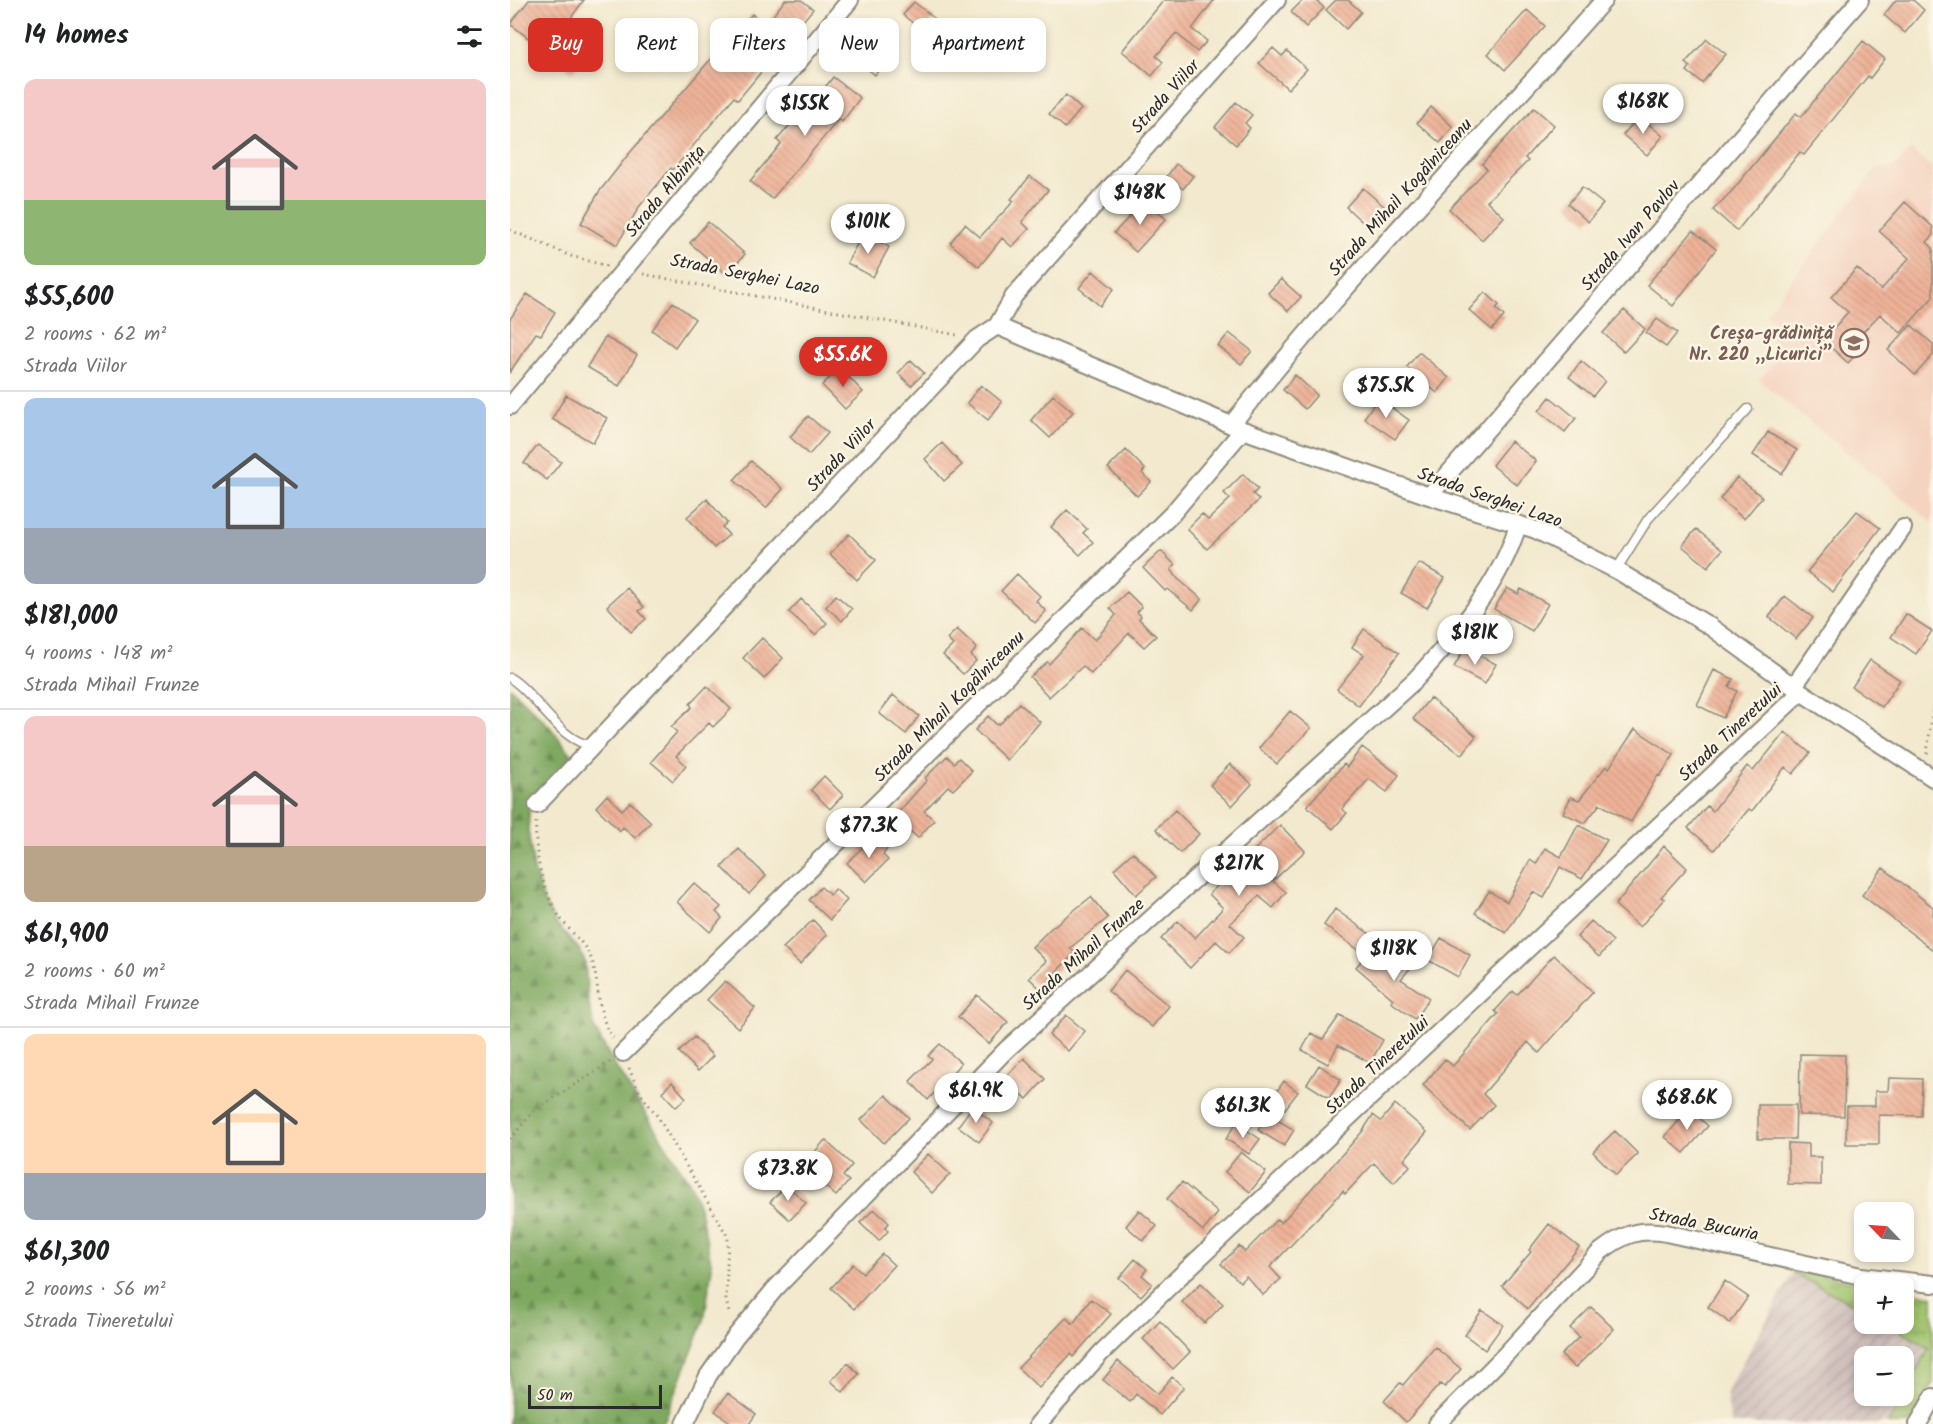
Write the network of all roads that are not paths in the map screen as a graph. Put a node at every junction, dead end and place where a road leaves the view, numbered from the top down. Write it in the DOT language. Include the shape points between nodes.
graph roads {
  1 [pos="850,0"];
  2 [pos="1277,0"];
  3 [pos="1604,0"];
  4 [pos="1860,0"];
  5 [pos="997,326"];
  6 [pos="510,406"];
  7 [pos="1748,409"];
  8 [pos="1237,427"];
  9 [pos="1429,496"];
  10 [pos="1518,525"];
  11 [pos="1903,528"];
  12 [pos="1616,570"];
  13 [pos="510,678"];
  14 [pos="1797,689"];
  15 [pos="594,744"];
  16 [pos="1930,776"];
  17 [pos="537,805"];
  18 [pos="624,1053"];
  19 [pos="1933,1284"];
  20 [pos="1933,1397"];
  21 [pos="685,1424"];
  22 [pos="1038,1424"];
  23 [pos="1437,1424"];
  24 [pos="1918,1424"];
  1 -- 6 [label="street, Strada Albinița"];
  2 -- 5 [label="street, Strada Viilor" via="1014,296"];
  3 -- 8 [label="street, Strada Mihail Kogălniceanu" via="1284,358"];
  4 -- 9 [label="street, Strada Ivan Pavlov"];
  5 -- 8 [label="street, Strada Serghei Lazo"];
  5 -- 15 [label="street, Strada Viilor" via="977,339"];
  7 -- 12 [label="lane" via="1648,519"];
  8 -- 9 [label="street, Strada Serghei Lazo"];
  8 -- 18 [label="street, Strada Mihail Kogălniceanu" via="1172,514"];
  9 -- 10 [label="street, Strada Serghei Lazo"];
  10 -- 12 [label="street, Strada Serghei Lazo"];
  10 -- 21 [label="street, Strada Mihail Frunze" via="1493,581 1441,652 1415,680 1006,1050 775,1289 708,1376"];
  11 -- 14 [label="street, Strada Tineretului"];
  12 -- 14 [label="street, Strada Serghei Lazo" via="1708,625"];
  13 -- 15 [label="lane" via="566,732 586,745"];
  14 -- 16 [label="street, Strada Serghei Lazo"];
  14 -- 22 [label="street, Strada Tineretului" via="1178,1278 1101,1353"];
  15 -- 17 [label="street, Strada Viilor"];
  19 -- 23 [label="street, Strada Bucuria" via="1861,1276 1666,1233 1635,1232 1600,1252"];
  20 -- 24 [label="street"];
}
